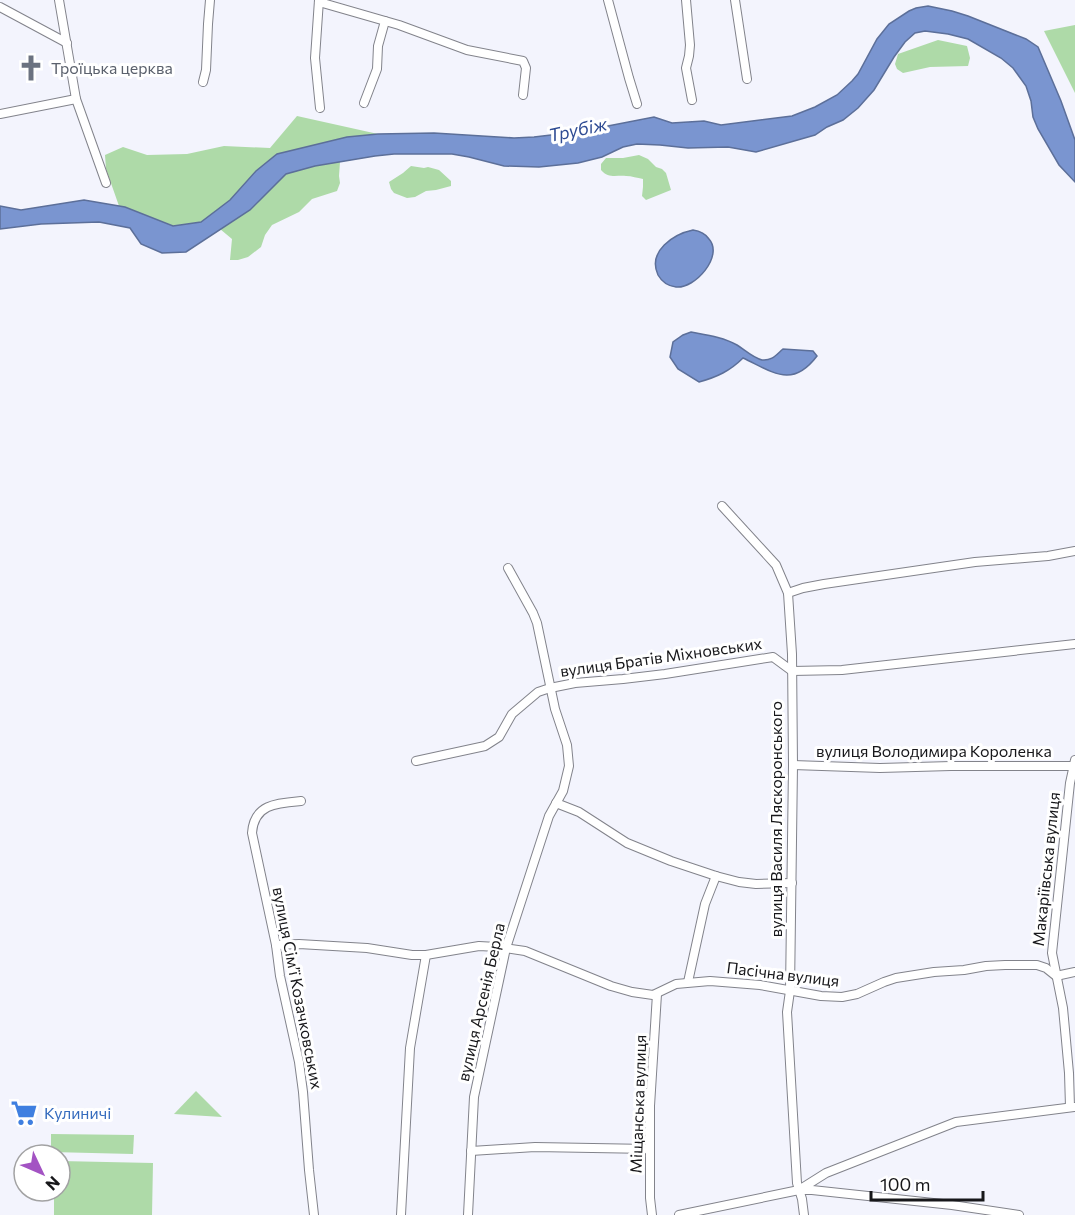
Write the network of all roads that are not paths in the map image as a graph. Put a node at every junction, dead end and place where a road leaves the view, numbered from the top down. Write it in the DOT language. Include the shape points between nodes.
graph roads {
  1 [pos="59,0"];
  2 [pos="210,0"];
  3 [pos="608,0"];
  4 [pos="686,0"];
  5 [pos="735,0"];
  6 [pos="319,1"];
  7 [pos="0,7"];
  8 [pos="385,21"];
  9 [pos="67,43"];
  10 [pos="747,79"];
  11 [pos="203,82"];
  12 [pos="523,95"];
  13 [pos="76,99"];
  14 [pos="692,100"];
  15 [pos="364,103"];
  16 [pos="637,104"];
  17 [pos="320,108"];
  18 [pos="0,114"];
  19 [pos="106,183"];
  20 [pos="722,506"];
  21 [pos="1075,551"];
  22 [pos="508,568"];
  23 [pos="788,593"];
  24 [pos="1075,644"];
  25 [pos="792,670"];
  26 [pos="550,688"];
  27 [pos="416,760"];
  28 [pos="1074,764"];
  29 [pos="793,765"];
  30 [pos="301,801"];
  31 [pos="556,803"];
  32 [pos="716,876"];
  33 [pos="792,883"];
  34 [pos="276,945"];
  35 [pos="506,948"];
  36 [pos="426,955"];
  37 [pos="1075,972"];
  38 [pos="1056,976"];
  39 [pos="688,982"];
  40 [pos="790,991"];
  41 [pos="657,994"];
  42 [pos="1073,1107"];
  43 [pos="650,1149"];
  44 [pos="471,1151"];
  45 [pos="799,1190"];
  46 [pos="701,1213"];
  47 [pos="315,1215"];
  48 [pos="401,1215"];
  49 [pos="468,1215"];
  50 [pos="652,1215"];
  51 [pos="679,1215"];
  52 [pos="804,1215"];
  53 [pos="1019,1215"];
  1 -- 9 [label="street"];
  2 -- 11 [label="street"];
  3 -- 16 [label="street"];
  4 -- 14 [label="street" via="690,45 686,68"];
  5 -- 10 [label="street"];
  6 -- 8 [label="street"];
  6 -- 17 [label="street" via="315,58"];
  7 -- 9 [label="street"];
  8 -- 12 [label="street" via="467,50 523,61"];
  8 -- 15 [label="street" via="377,69"];
  9 -- 13 [label="street"];
  13 -- 18 [label="street"];
  13 -- 19 [label="street"];
  20 -- 23 [label="street, вулиця Василя Ляскоронського" via="776,565"];
  21 -- 23 [label="street" via="834,582"];
  22 -- 26 [label="street, вулиця Арсенія Берла" via="537,623"];
  23 -- 25 [label="street, вулиця Василя Ляскоронського"];
  24 -- 25 [label="street, вулиця Братів Міхновських" via="842,670"];
  25 -- 26 [label="street, вулиця Братів Міхновських" via="773,657"];
  25 -- 29 [label="street, вулиця Василя Ляскоронського"];
  26 -- 27 [label="street, вулиця Братів Міхновських" via="538,692 512,714 499,737 485,746"];
  26 -- 31 [label="street, вулиця Арсенія Берла" via="569,760 566,783"];
  28 -- 29 [label="street, вулиця Володимира Короленка" via="879,768"];
  28 -- 38 [label="street, Макаріївська вулиця" via="1052,944"];
  29 -- 33 [label="street, вулиця Василя Ляскоронського"];
  30 -- 34 [label="street, вулиця Сімʼї Козачковських" via="264,808 252,828"];
  31 -- 32 [label="street" via="579,812 627,843"];
  31 -- 35 [label="street, вулиця Арсенія Берла"];
  32 -- 33 [label="street" via="756,884"];
  32 -- 39 [label="street" via="705,904"];
  33 -- 40 [label="street, вулиця Василя Ляскоронського"];
  34 -- 36 [label="street, Пасічна вулиця" via="367,948"];
  34 -- 47 [label="street, вулиця Сімʼї Козачковських" via="303,1092"];
  35 -- 36 [label="street, Пасічна вулиця" via="478,946"];
  35 -- 41 [label="street, Пасічна вулиця" via="525,951 611,986"];
  35 -- 44 [label="street, вулиця Арсенія Берла" via="474,1097"];
  36 -- 48 [label="street" via="410,1048"];
  37 -- 38 [label="street"];
  38 -- 40 [label="street, Пасічна вулиця" via="1037,965 986,966 896,978 849,996"];
  38 -- 42 [label="street, Макаріївська вулиця"];
  39 -- 40 [label="street, Пасічна вулиця" via="742,982"];
  39 -- 41 [label="street, Пасічна вулиця"];
  40 -- 45 [label="street, вулиця Василя Ляскоронського" via="787,1012"];
  41 -- 43 [label="street, Міщанська вулиця"];
  42 -- 45 [label="street" via="956,1122 826,1173"];
  43 -- 44 [label="street"];
  43 -- 50 [label="street, Міщанська вулиця"];
  44 -- 49 [label="street, вулиця Арсенія Берла"];
  45 -- 46 [label="street"];
  45 -- 52 [label="street, вулиця Василя Ляскоронського"];
  45 -- 53 [label="street"];
  46 -- 51 [label="street"];
}
